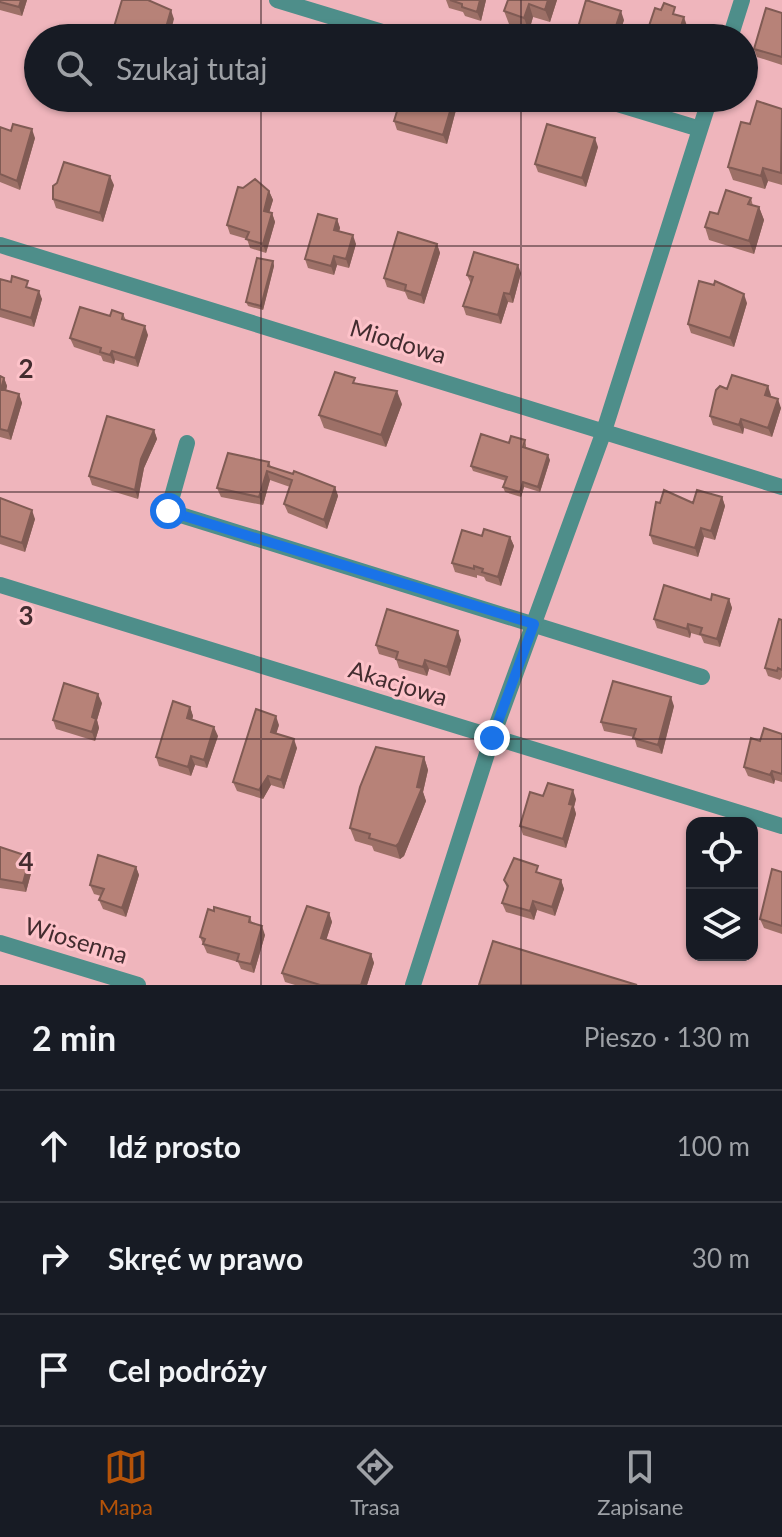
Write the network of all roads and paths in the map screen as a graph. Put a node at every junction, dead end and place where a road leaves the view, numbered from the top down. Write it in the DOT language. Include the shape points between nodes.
graph roads {
  1 [pos="277,0"];
  2 [pos="742,0"];
  3 [pos="356,24"];
  4 [pos="734,24"];
  5 [pos="644,112"];
  6 [pos="705,112"];
  7 [pos="700,129"];
  8 [pos="0,245"];
  9 [pos="604,431"];
  10 [pos="187,443"];
  11 [pos="782,487"];
  12 [pos="0,585"];
  13 [pos="534,624"];
  14 [pos="702,677"];
  15 [pos="492,738"];
  16 [pos="782,826"];
  17 [pos="0,943"];
  18 [pos="138,985"];
  19 [pos="413,985"];
  1 -- 3 [label="street"];
  2 -- 4 [label="street"];
  5 -- 7 [label="street"];
  6 -- 7 [label="street"];
  7 -- 9 [label="street"];
  8 -- 9 [label="street, Miodowa"];
  9 -- 11 [label="street, Miodowa"];
  9 -- 13 [label="street"];
  10 -- 13 [label="street" via="168,511"];
  12 -- 15 [label="street, Akacjowa"];
  13 -- 14 [label="street"];
  13 -- 15 [label="street"];
  15 -- 16 [label="street, Akacjowa"];
  15 -- 19 [label="street"];
  17 -- 18 [label="street, Wiosenna"];
}
